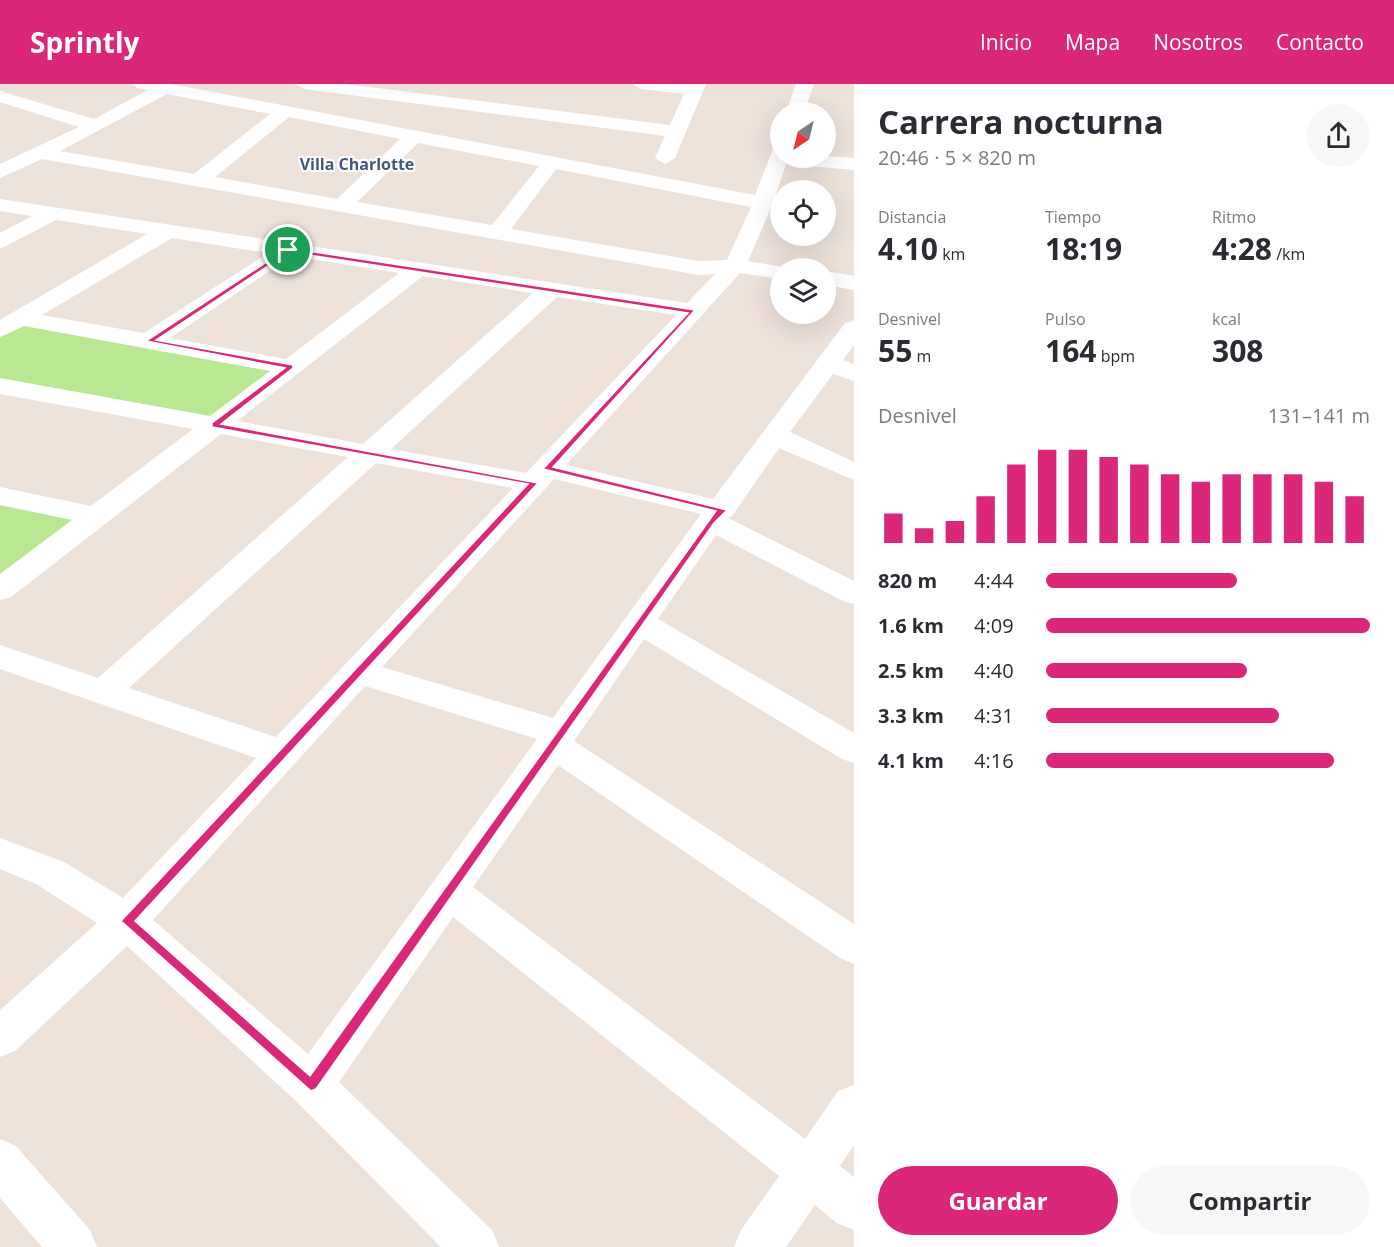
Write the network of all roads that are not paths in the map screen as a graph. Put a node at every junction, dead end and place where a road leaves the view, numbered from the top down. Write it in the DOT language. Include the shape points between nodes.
graph roads {
  1 [pos="143,84"];
  2 [pos="304,84"];
  3 [pos="641,84"];
  4 [pos="805,84"];
  5 [pos="696,87"];
  6 [pos="163,89"];
  7 [pos="0,96"];
  8 [pos="799,102"];
  9 [pos="284,112"];
  10 [pos="96,126"];
  11 [pos="676,132"];
  12 [pos="414,136"];
  13 [pos="40,153"];
  14 [pos="665,158"];
  15 [pos="836,162"];
  16 [pos="551,163"];
  17 [pos="854,164"];
  18 [pos="776,168"];
  19 [pos="2,169"];
  20 [pos="198,181"];
  21 [pos="763,203"];
  22 [pos="0,205"];
  23 [pos="341,206"];
  24 [pos="53,213"];
  25 [pos="168,231"];
  26 [pos="497,233"];
  27 [pos="0,242"];
  28 [pos="288,250"];
  29 [pos="735,266"];
  30 [pos="416,271"];
  31 [pos="770,271"];
  32 [pos="836,280"];
  33 [pos="854,283"];
  34 [pos="551,290"];
  35 [pos="693,311"];
  36 [pos="10,324"];
  37 [pos="854,328"];
  38 [pos="149,341"];
  39 [pos="291,367"];
  40 [pos="841,368"];
  41 [pos="0,386"];
  42 [pos="214,425"];
  43 [pos="776,436"];
  44 [pos="370,453"];
  45 [pos="854,472"];
  46 [pos="541,476"];
  47 [pos="0,496"];
  48 [pos="717,515"];
  49 [pos="97,516"];
  50 [pos="0,590"];
  51 [pos="854,594"];
  52 [pos="640,622"];
  53 [pos="0,657"];
  54 [pos="358,672"];
  55 [pos="104,692"];
  56 [pos="557,739"];
  57 [pos="854,750"];
  58 [pos="283,753"];
  59 [pos="0,854"];
  60 [pos="449,891"];
  61 [pos="127,921"];
  62 [pos="854,946"];
  63 [pos="0,1037"];
  64 [pos="311,1085"];
  65 [pos="854,1106"];
  66 [pos="0,1162"];
  67 [pos="810,1172"];
  68 [pos="854,1206"];
  69 [pos="73,1247"];
  70 [pos="475,1247"];
  71 [pos="758,1247"];
  1 -- 6 [label="street"];
  2 -- 11 [label="street"];
  3 -- 5 [label="street"];
  4 -- 8 [label="street"];
  5 -- 11 [label="street"];
  6 -- 9 [label="street"];
  6 -- 10 [label="street"];
  7 -- 10 [label="street"];
  9 -- 12 [label="street"];
  9 -- 20 [label="street"];
  10 -- 13 [label="street"];
  11 -- 14 [label="street"];
  12 -- 16 [label="street"];
  12 -- 23 [label="street"];
  13 -- 19 [label="street"];
  13 -- 20 [label="street"];
  15 -- 17 [label="street"];
  16 -- 21 [label="street"];
  16 -- 26 [label="street"];
  18 -- 21 [label="street"];
  20 -- 23 [label="street"];
  21 -- 29 [label="street"];
  22 -- 24 [label="street"];
  23 -- 26 [label="street"];
  24 -- 25 [label="street"];
  24 -- 27 [label="street"];
  25 -- 28 [label="street"];
  25 -- 36 [label="street"];
  26 -- 29 [label="street" via="699,268"];
  28 -- 30 [label="street"];
  28 -- 38 [label="street"];
  29 -- 31 [label="street"];
  29 -- 35 [label="street"];
  30 -- 34 [label="street"];
  30 -- 39 [label="street"];
  32 -- 33 [label="street"];
  34 -- 35 [label="street"];
  34 -- 44 [label="street"];
  35 -- 46 [label="street"];
  36 -- 38 [label="street"];
  37 -- 40 [label="street"];
  38 -- 39 [label="street"];
  39 -- 42 [label="street"];
  40 -- 43 [label="street"];
  41 -- 42 [label="street"];
  42 -- 44 [label="street"];
  42 -- 49 [label="street"];
  43 -- 45 [label="street"];
  43 -- 48 [label="street"];
  44 -- 46 [label="street"];
  44 -- 55 [label="street"];
  46 -- 48 [label="street"];
  46 -- 54 [label="street"];
  47 -- 49 [label="street"];
  48 -- 51 [label="street"];
  48 -- 52 [label="street"];
  49 -- 50 [label="street"];
  52 -- 56 [label="street"];
  52 -- 57 [label="street"];
  53 -- 55 [label="street"];
  54 -- 56 [label="street"];
  54 -- 58 [label="street"];
  55 -- 58 [label="street"];
  56 -- 60 [label="street"];
  56 -- 62 [label="street"];
  58 -- 61 [label="street"];
  59 -- 61 [label="street" via="50,873"];
  60 -- 64 [label="street"];
  60 -- 67 [label="street"];
  61 -- 63 [label="street"];
  61 -- 64 [label="street"];
  64 -- 70 [label="street"];
  65 -- 67 [label="street"];
  66 -- 69 [label="street"];
  67 -- 68 [label="street"];
  67 -- 71 [label="street"];
}
